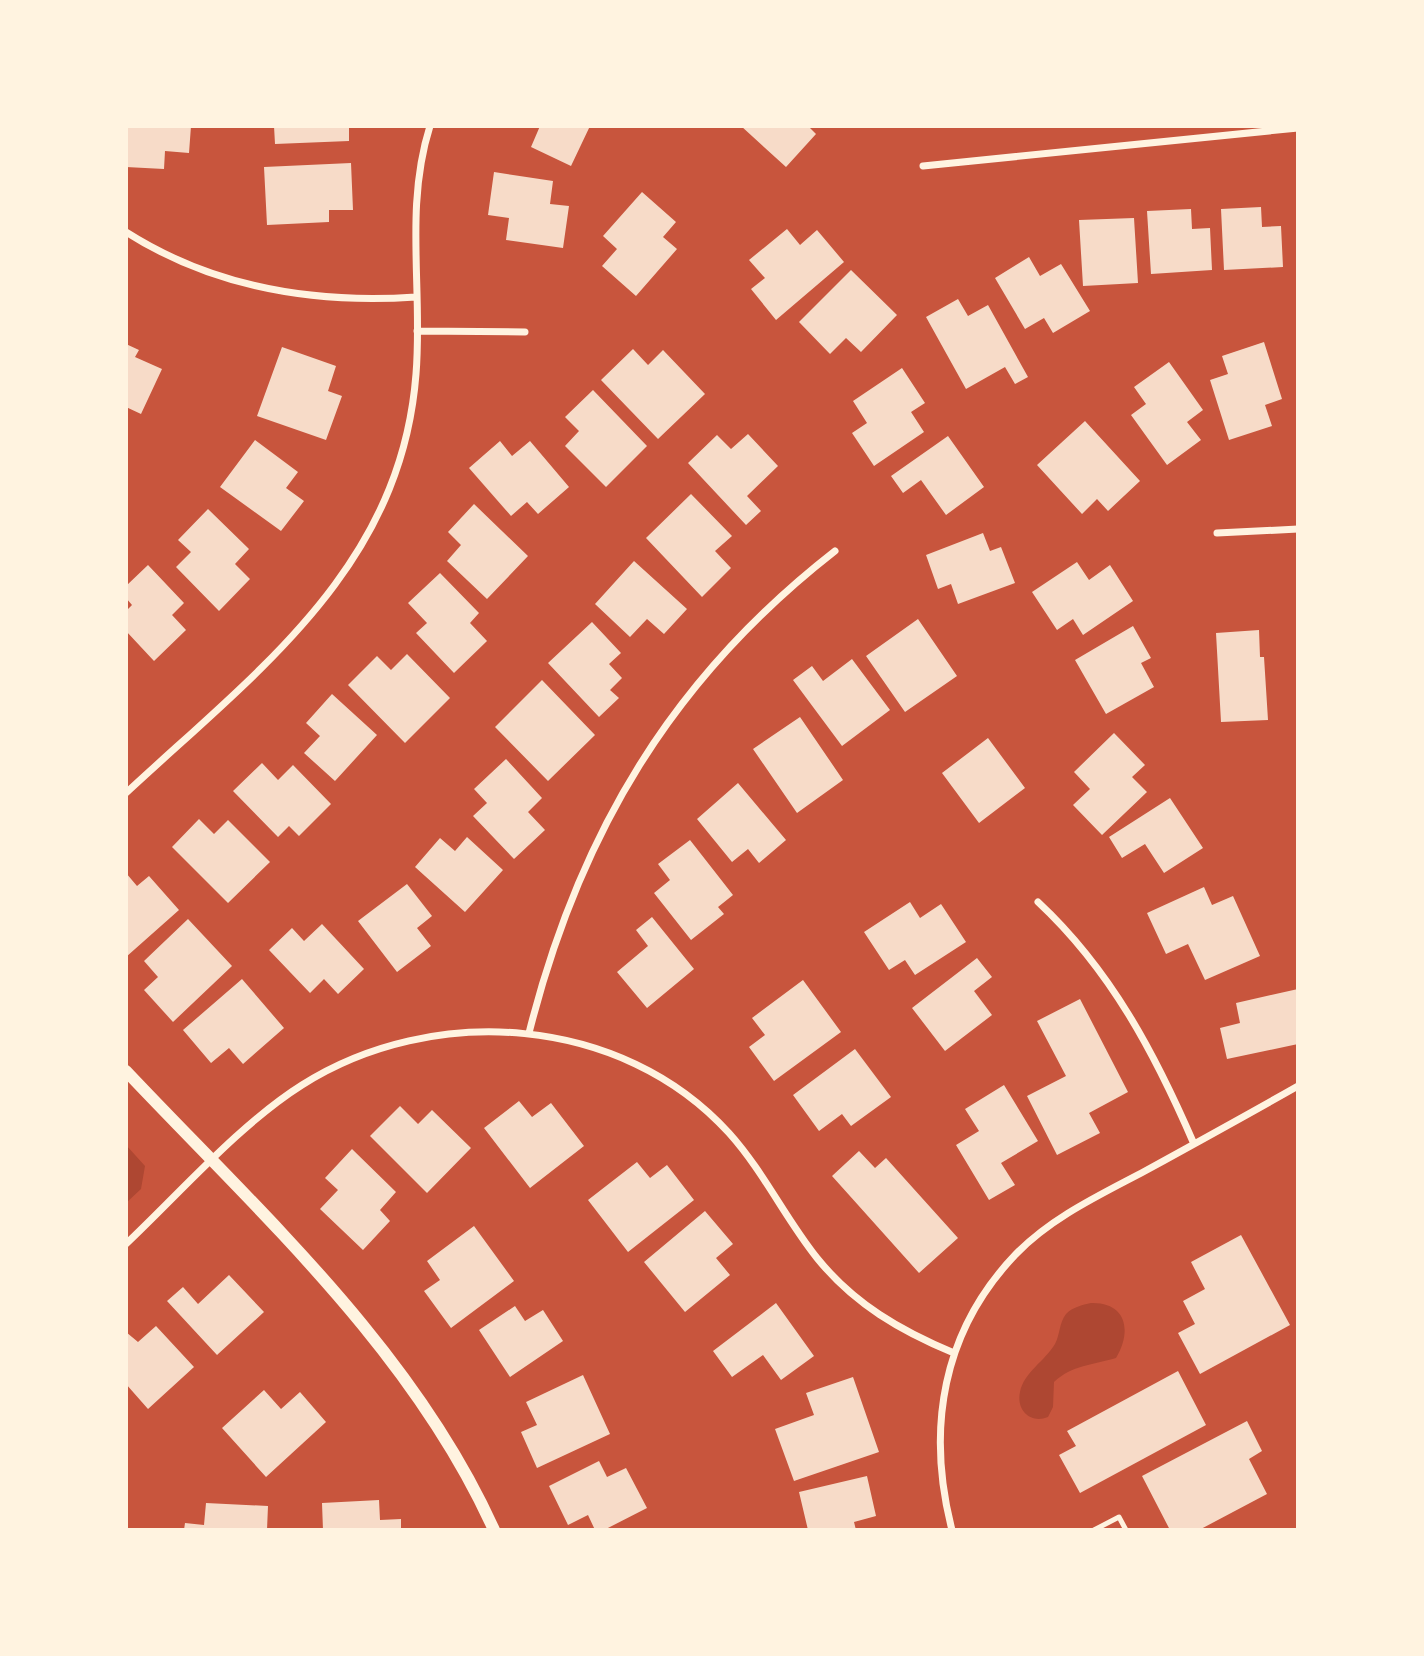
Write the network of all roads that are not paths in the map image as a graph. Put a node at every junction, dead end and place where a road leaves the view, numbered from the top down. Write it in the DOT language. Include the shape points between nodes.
graph roads {
  1 [pos="430,126"];
  2 [pos="1298,128"];
  3 [pos="923,166"];
  4 [pos="126,232"];
  5 [pos="416,297"];
  6 [pos="417,331"];
  7 [pos="525,332"];
  8 [pos="1298,529"];
  9 [pos="1217,533"];
  10 [pos="835,551"];
  11 [pos="126,793"];
  12 [pos="1038,902"];
  13 [pos="529,1033"];
  14 [pos="126,1071"];
  15 [pos="1298,1086"];
  16 [pos="1194,1144"];
  17 [pos="212,1162"];
  18 [pos="126,1244"];
  19 [pos="954,1353"];
  20 [pos="494,1530"];
  21 [pos="952,1530"];
  22 [pos="1094,1530"];
  23 [pos="1126,1530"];
  1 -- 5 [label="street" via="415,191"];
  2 -- 3 [label="street"];
  4 -- 5 [label="street" via="186,264 275,292 368,300"];
  5 -- 6 [label="street"];
  6 -- 7 [label="street"];
  6 -- 11 [label="street" via="416,374 399,462 352,562 313,616 282,648"];
  8 -- 9 [label="street"];
  10 -- 13 [label="street" via="746,628 688,694 638,765 572,895"];
  12 -- 16 [label="street" via="1078,942 1128,1011 1164,1074"];
  13 -- 17 [label="street" via="480,1030 432,1034 342,1062 263,1114"];
  13 -- 19 [label="street" via="607,1053 690,1099 726,1130 757,1166 817,1258 845,1288 877,1315"];
  14 -- 17 [label="street"];
  15 -- 16 [label="street"];
  16 -- 19 [label="street" via="1073,1210 1017,1254 986,1290"];
  17 -- 18 [label="street"];
  17 -- 20 [label="street" via="378,1345 458,1462"];
  19 -- 21 [label="street" via="941,1409 939,1457"];
  22 -- 23 [label="lane" via="1119,1517"];
}
